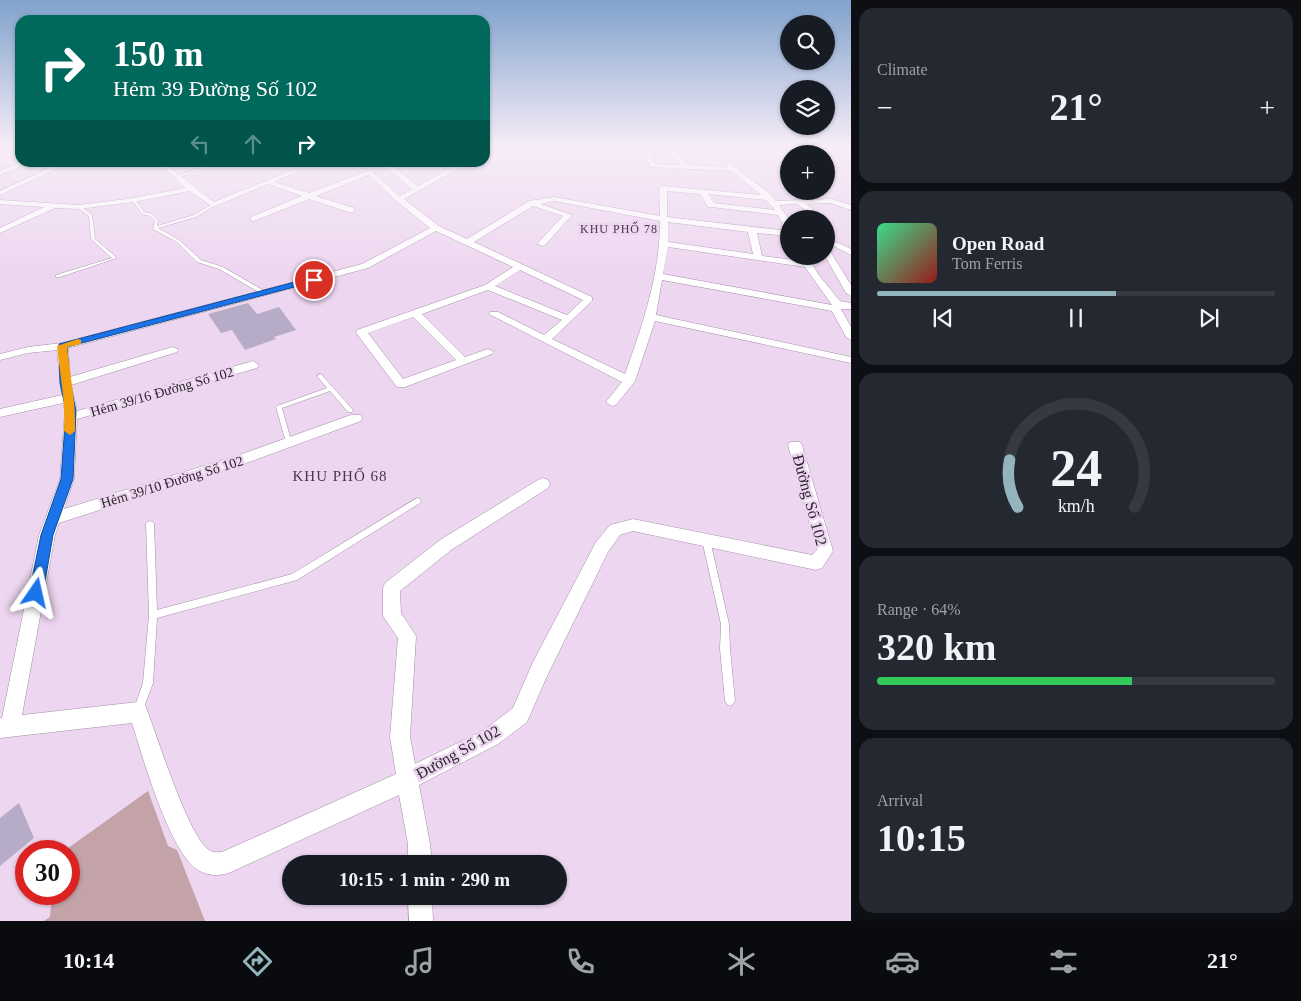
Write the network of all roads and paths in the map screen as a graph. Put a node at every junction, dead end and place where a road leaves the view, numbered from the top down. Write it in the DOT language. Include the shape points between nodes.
graph roads {
  1 [pos="181,191"];
  2 [pos="194,191"];
  3 [pos="247,191"];
  4 [pos="294,191"];
  5 [pos="322,191"];
  6 [pos="390,191"];
  7 [pos="411,191"];
  8 [pos="663,191"];
  9 [pos="693,191"];
  10 [pos="760,191"];
  11 [pos="703,192"];
  12 [pos="309,196"];
  13 [pos="399,199"];
  14 [pos="134,200"];
  15 [pos="771,200"];
  16 [pos="0,202"];
  17 [pos="798,202"];
  18 [pos="532,203"];
  19 [pos="213,205"];
  20 [pos="54,206"];
  21 [pos="79,207"];
  22 [pos="851,208"];
  23 [pos="351,210"];
  24 [pos="809,210"];
  25 [pos="780,211"];
  26 [pos="780,213"];
  27 [pos="713,215"];
  28 [pos="254,219"];
  29 [pos="665,219"];
  30 [pos="154,228"];
  31 [pos="436,228"];
  32 [pos="752,229"];
  33 [pos="0,231"];
  34 [pos="780,233"];
  35 [pos="468,243"];
  36 [pos="541,244"];
  37 [pos="664,244"];
  38 [pos="835,244"];
  39 [pos="851,252"];
  40 [pos="758,259"];
  41 [pos="780,260"];
  42 [pos="808,265"];
  43 [pos="835,265"];
  44 [pos="519,267"];
  45 [pos="58,276"];
  46 [pos="657,276"];
  47 [pos="488,287"];
  48 [pos="850,288"];
  49 [pos="264,293"];
  50 [pos="851,306"];
  51 [pos="837,307"];
  52 [pos="415,313"];
  53 [pos="494,314"];
  54 [pos="651,318"];
  55 [pos="569,319"];
  56 [pos="851,337"];
  57 [pos="545,339"];
  58 [pos="62,346"];
  59 [pos="173,350"];
  60 [pos="488,352"];
  61 [pos="0,356"];
  62 [pos="851,360"];
  63 [pos="463,361"];
  64 [pos="253,366"];
  65 [pos="320,376"];
  66 [pos="629,381"];
  67 [pos="65,383"];
  68 [pos="331,389"];
  69 [pos="68,398"];
  70 [pos="612,402"];
  71 [pos="0,413"];
  72 [pos="353,414"];
  73 [pos="70,417"];
  74 [pos="289,444"];
  75 [pos="795,445"];
  76 [pos="543,484"];
  77 [pos="417,501"];
  78 [pos="54,518"];
  79 [pos="150,524"];
  80 [pos="706,540"];
  81 [pos="153,615"];
  82 [pos="730,701"];
  83 [pos="138,712"];
  84 [pos="5,728"];
  85 [pos="407,780"];
  86 [pos="420,855"];
  87 [pos="420,905"];
  88 [pos="421,921"];
  1 -- 14 [label="street"];
  2 -- 19 [label="street"];
  3 -- 19 [label="street"];
  4 -- 12 [label="street"];
  5 -- 12 [label="street"];
  6 -- 13 [label="street"];
  7 -- 13 [label="street"];
  8 -- 29 [label="street"];
  9 -- 11 [label="street"];
  10 -- 15 [label="street"];
  11 -- 15 [label="street"];
  11 -- 27 [label="street"];
  12 -- 23 [label="street"];
  12 -- 28 [label="street"];
  13 -- 31 [label="street"];
  14 -- 21 [label="street" via="108,199"];
  14 -- 30 [label="lane" via="143,213 156,221"];
  15 -- 17 [label="street"];
  15 -- 25 [label="street"];
  16 -- 20 [label="street"];
  17 -- 22 [label="street" via="831,201"];
  17 -- 24 [label="street"];
  18 -- 29 [label="street" via="554,200"];
  18 -- 35 [label="street"];
  18 -- 36 [label="street" via="568,215"];
  19 -- 30 [label="lane" via="195,216"];
  20 -- 21 [label="street"];
  20 -- 33 [label="street"];
  21 -- 45 [label="lane" via="91,216 93,239 115,258"];
  26 -- 27 [label="street"];
  27 -- 29 [label="street"];
  27 -- 32 [label="street"];
  29 -- 37 [label="street"];
  30 -- 49 [label="lane" via="178,241 199,261 221,268"];
  31 -- 35 [label="street"];
  31 -- 49 [label="street" via="365,266"];
  32 -- 34 [label="street"];
  32 -- 40 [label="street"];
  35 -- 44 [label="street"];
  37 -- 40 [label="street"];
  37 -- 46 [label="street"];
  38 -- 39 [label="street"];
  40 -- 41 [label="street"];
  42 -- 51 [label="street"];
  43 -- 48 [label="street"];
  44 -- 47 [label="street"];
  44 -- 55 [label="street" via="590,299"];
  46 -- 51 [label="street"];
  46 -- 54 [label="street"];
  47 -- 52 [label="street"];
  47 -- 55 [label="street"];
  49 -- 58 [label="street"];
  50 -- 51 [label="street"];
  51 -- 56 [label="street"];
  52 -- 63 [label="street"];
  52 -- 63 [label="street" via="361,332 401,384"];
  53 -- 57 [label="street"];
  54 -- 62 [label="street"];
  54 -- 66 [label="street"];
  55 -- 57 [label="street"];
  57 -- 66 [label="street"];
  58 -- 61 [label="street"];
  58 -- 67 [label="street"];
  59 -- 67 [label="street"];
  60 -- 63 [label="street"];
  64 -- 73 [label="street, Hẻm 39/16 Đường Số 102"];
  65 -- 68 [label="lane, Hẻm 39/10 Đường Số 102"];
  66 -- 70 [label="street"];
  67 -- 69 [label="street"];
  68 -- 72 [label="lane, Hẻm 39/10 Đường Số 102"];
  68 -- 74 [label="lane" via="279,407"];
  69 -- 71 [label="street"];
  69 -- 73 [label="street"];
  72 -- 74 [label="street, Hẻm 39/10 Đường Số 102"];
  73 -- 78 [label="street" via="67,479"];
  74 -- 78 [label="street, Hẻm 39/10 Đường Số 102"];
  75 -- 80 [label="street, Đường Số 102" via="825,552 816,563"];
  76 -- 85 [label="street" via="466,530 419,563 391,588 392,616 407,636 400,737"];
  77 -- 81 [label="lane" via="294,577"];
  78 -- 84 [label="street" via="47,535"];
  79 -- 81 [label="lane"];
  80 -- 82 [label="lane" via="725,624"];
  80 -- 85 [label="street, Đường Số 102" via="633,525 615,530 602,547 520,715 491,737"];
  81 -- 83 [label="lane" via="148,683"];
  83 -- 84 [label="street"];
  83 -- 85 [label="street, Đường Số 102" via="180,828 194,852 206,862 223,864"];
  85 -- 86 [label="street"];
  87 -- 88 [label="street"];
}
